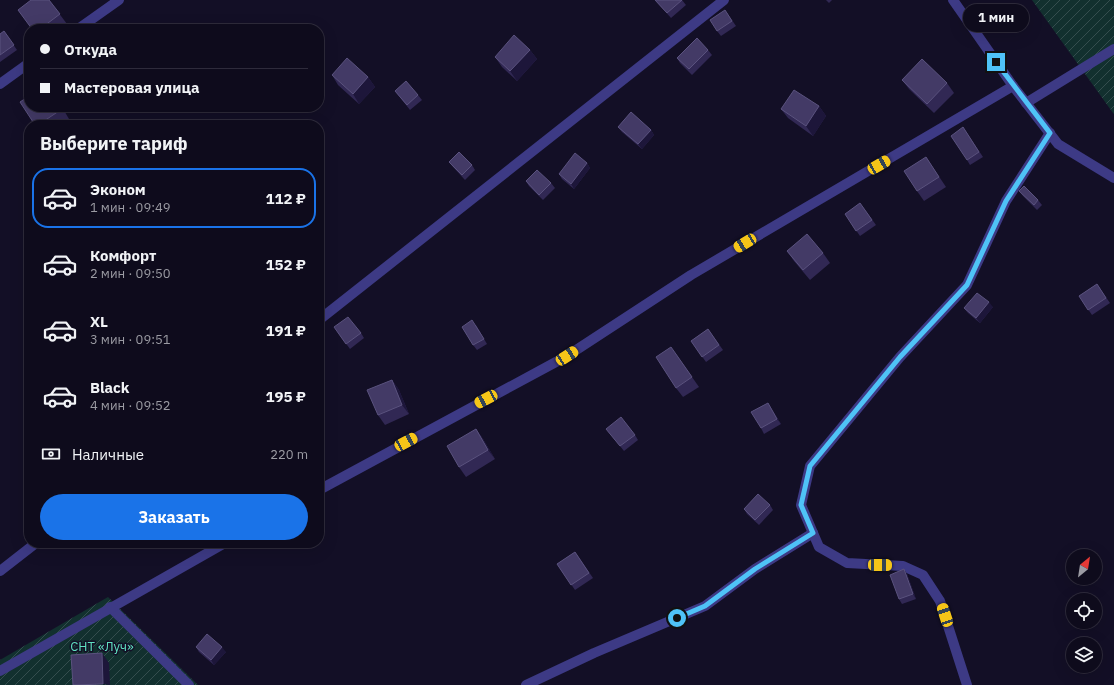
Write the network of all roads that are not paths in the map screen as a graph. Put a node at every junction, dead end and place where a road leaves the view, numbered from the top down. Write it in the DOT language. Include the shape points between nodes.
graph roads {
  1 [pos="119,0"];
  2 [pos="724,0"];
  3 [pos="953,0"];
  4 [pos="85,24"];
  5 [pos="1114,49"];
  6 [pos="24,67"];
  7 [pos="0,84"];
  8 [pos="1013,86"];
  9 [pos="1026,103"];
  10 [pos="1050,133"];
  11 [pos="1114,178"];
  12 [pos="324,316"];
  13 [pos="324,487"];
  14 [pos="813,533"];
  15 [pos="30,548"];
  16 [pos="216,548"];
  17 [pos="0,571"];
  18 [pos="110,607"];
  19 [pos="0,671"];
  20 [pos="189,685"];
  21 [pos="526,685"];
  22 [pos="967,685"];
  1 -- 4 [label="street"];
  2 -- 12 [label="street"];
  3 -- 8 [label="street"];
  5 -- 9 [label="street"];
  6 -- 7 [label="street"];
  8 -- 9 [label="street"];
  8 -- 13 [label="street" via="691,275 567,356"];
  9 -- 10 [label="street"];
  10 -- 11 [label="street" via="1058,144"];
  10 -- 14 [label="street" via="1006,201 967,285 900,357 810,466 801,505"];
  14 -- 21 [label="street" via="755,569 705,606"];
  14 -- 22 [label="street" via="819,547 847,563 903,566 923,574 940,601"];
  15 -- 17 [label="street"];
  16 -- 18 [label="street"];
  18 -- 19 [label="street"];
  18 -- 20 [label="street"];
}
